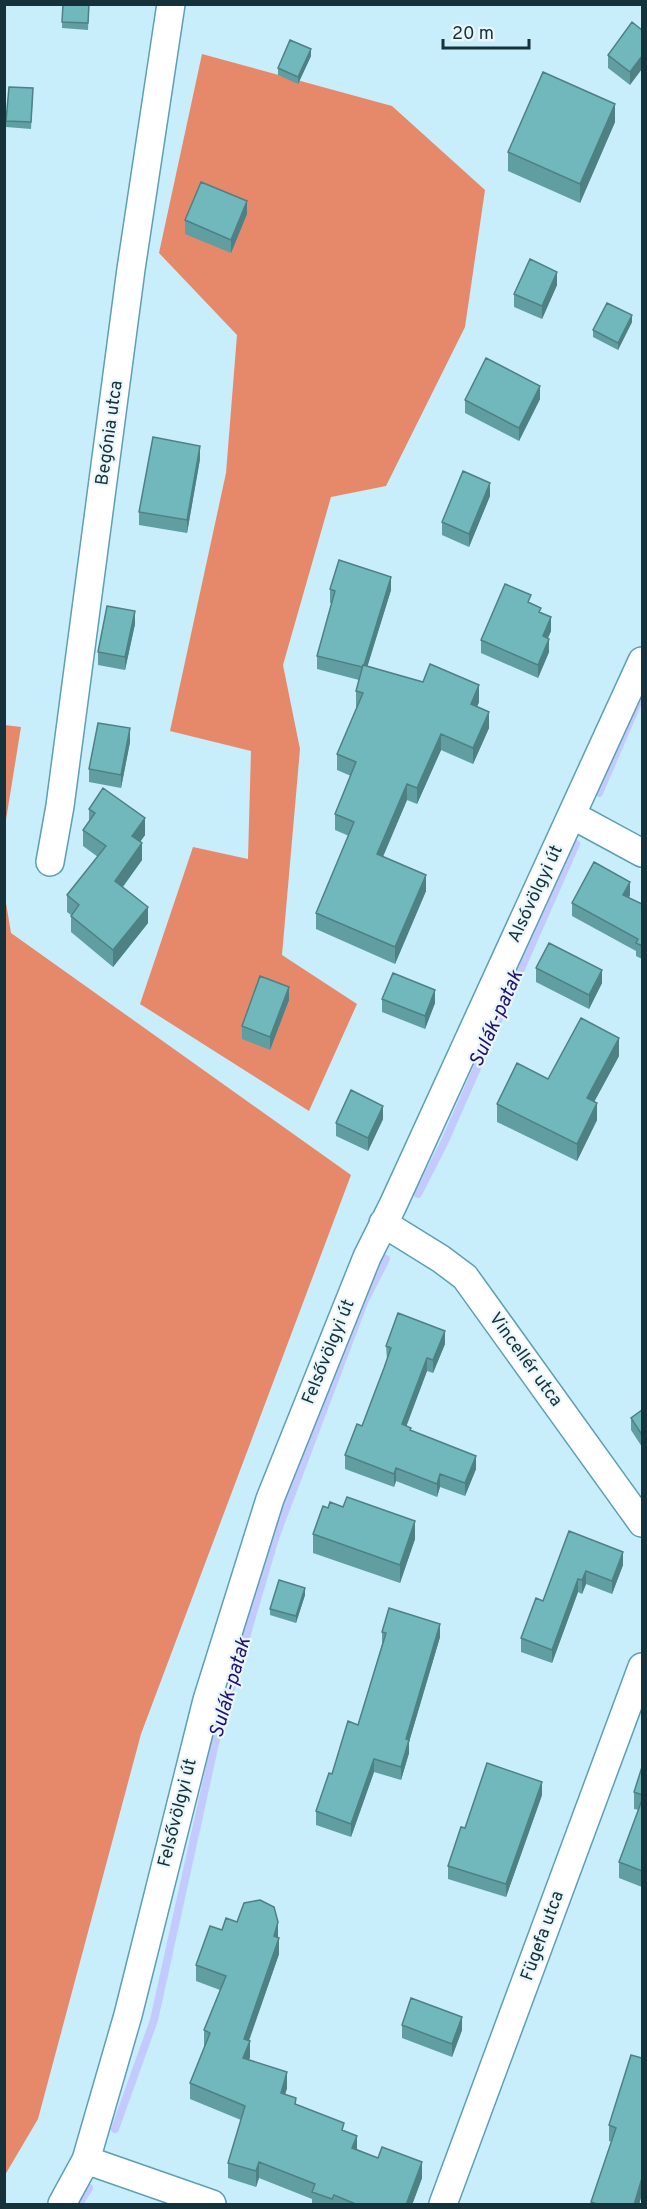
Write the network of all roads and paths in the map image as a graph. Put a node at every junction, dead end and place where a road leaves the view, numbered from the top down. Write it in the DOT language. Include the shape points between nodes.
graph roads {
  1 [pos="171,4"];
  2 [pos="642,661"];
  3 [pos="572,815"];
  4 [pos="642,854"];
  5 [pos="50,862"];
  6 [pos="383,1223"];
  7 [pos="642,1523"];
  8 [pos="642,1667"];
  9 [pos="86,2160"];
  10 [pos="62,2205"];
  11 [pos="212,2205"];
  12 [pos="443,2205"];
  1 -- 5 [label="street, Begónia utca"];
  2 -- 3 [label="street, Alsóvölgyi út"];
  3 -- 4 [label="street"];
  3 -- 6 [label="street, Alsóvölgyi út"];
  6 -- 7 [label="street, Vincellér utca" via="465,1277"];
  6 -- 9 [label="street, Felsővölgyi út" via="270,1498 207,1700 128,2015"];
  8 -- 12 [label="street, Fügefa utca"];
  9 -- 10 [label="street, Felsővölgyi út"];
  9 -- 11 [label="street"];
}
